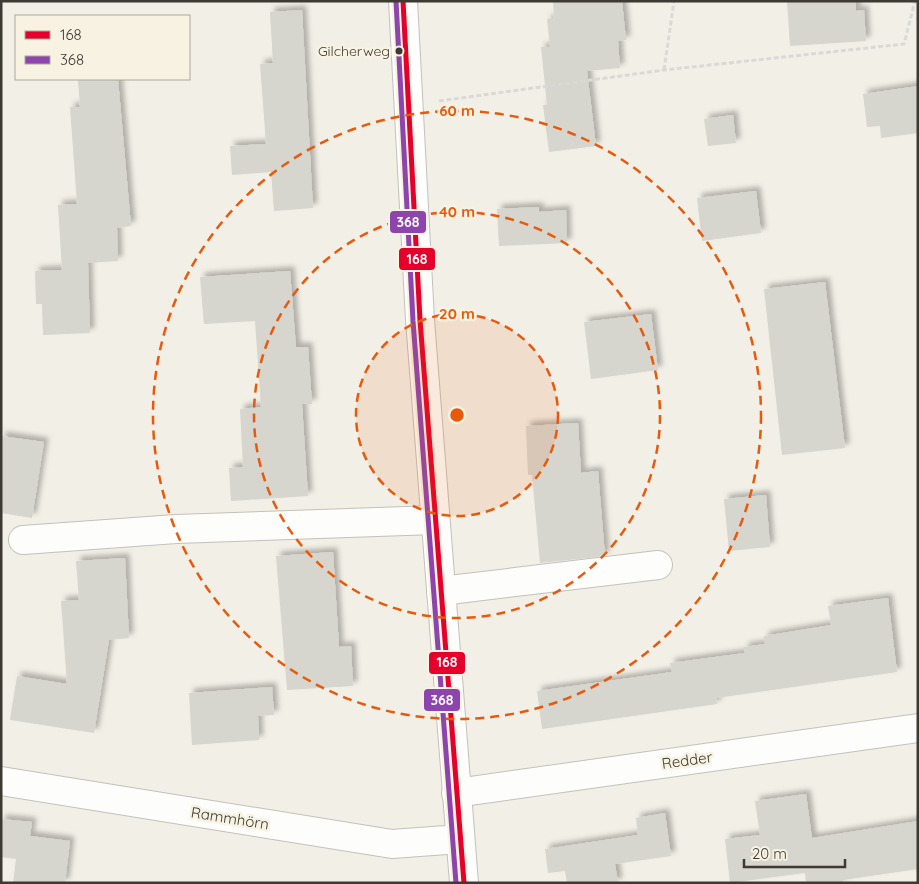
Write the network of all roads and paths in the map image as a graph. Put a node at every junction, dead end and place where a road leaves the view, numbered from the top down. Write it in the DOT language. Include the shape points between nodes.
graph roads {
  1 [pos="403,1"];
  2 [pos="674,1"];
  3 [pos="916,1"];
  4 [pos="664,70"];
  5 [pos="408,106"];
  6 [pos="435,520"];
  7 [pos="23,540"];
  8 [pos="658,565"];
  9 [pos="441,591"];
  10 [pos="918,728"];
  11 [pos="1,781"];
  12 [pos="456,793"];
  13 [pos="460,840"];
  14 [pos="464,883"];
  1 -- 5 [label="street"];
  2 -- 4 [label="path"];
  3 -- 4 [label="path" via="904,44"];
  4 -- 5 [label="path"];
  5 -- 6 [label="street"];
  6 -- 7 [label="street" via="176,529"];
  6 -- 9 [label="street"];
  8 -- 9 [label="street"];
  9 -- 12 [label="street"];
  10 -- 12 [label="street, Redder"];
  11 -- 13 [label="street, Rammhörn" via="392,844"];
  12 -- 13 [label="street"];
  13 -- 14 [label="street"];
}
